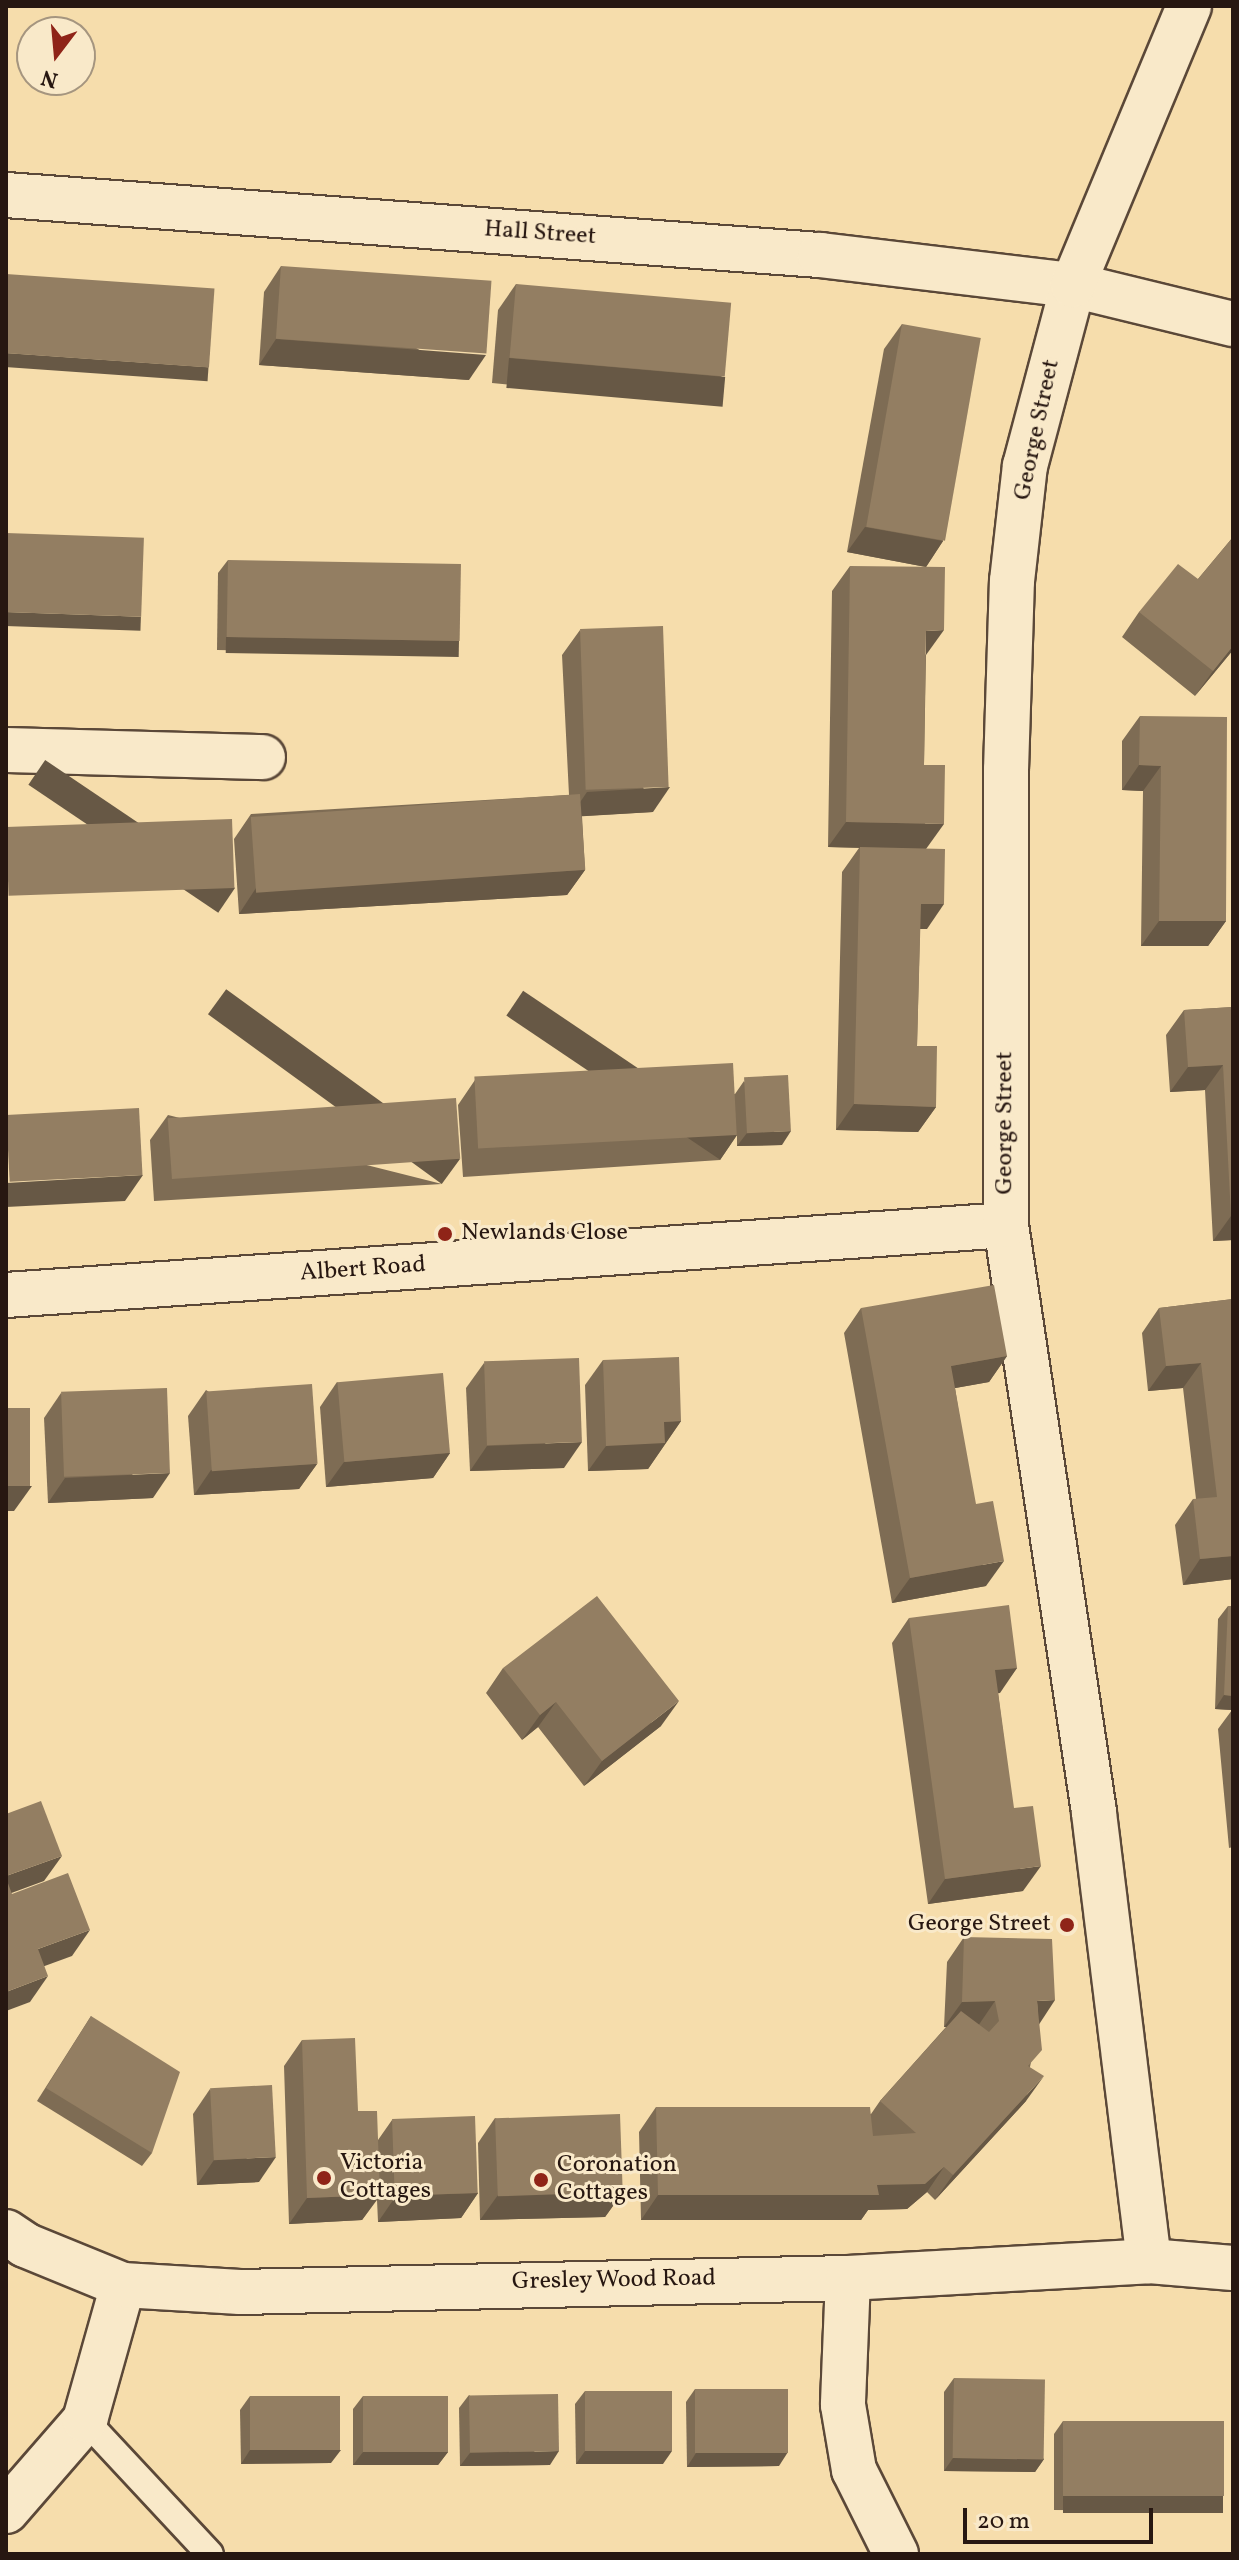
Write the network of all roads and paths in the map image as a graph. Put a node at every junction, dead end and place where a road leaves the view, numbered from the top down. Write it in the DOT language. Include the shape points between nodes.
graph roads {
  1 [pos="1189,6"];
  2 [pos="6,195"];
  3 [pos="1073,285"];
  4 [pos="1233,324"];
  5 [pos="6,750"];
  6 [pos="263,757"];
  7 [pos="1006,1225"];
  8 [pos="6,1295"];
  9 [pos="6,2232"];
  10 [pos="1149,2261"];
  11 [pos="1233,2268"];
  12 [pos="848,2278"];
  13 [pos="123,2285"];
  14 [pos="85,2420"];
  15 [pos="6,2511"];
  16 [pos="210,2554"];
  17 [pos="896,2554"];
  1 -- 3 [label="street, George Street"];
  2 -- 3 [label="street, Hall Street" via="820,255"];
  3 -- 4 [label="street, Hall Street"];
  3 -- 7 [label="street, George Street" via="1025,466 1012,581 1006,770"];
  5 -- 6 [label="street"];
  7 -- 8 [label="street, Albert Road"];
  7 -- 10 [label="street, George Street" via="1094,1812"];
  9 -- 13 [label="street, Gresley Wood Road" via="25,2245"];
  10 -- 11 [label="street, Gresley Wood Road"];
  10 -- 12 [label="street, Gresley Wood Road"];
  12 -- 13 [label="street, Gresley Wood Road" via="240,2292"];
  12 -- 17 [label="street" via="843,2405 854,2470"];
  13 -- 14 [label="street"];
  14 -- 15 [label="street"];
  14 -- 16 [label="lane"];
}
